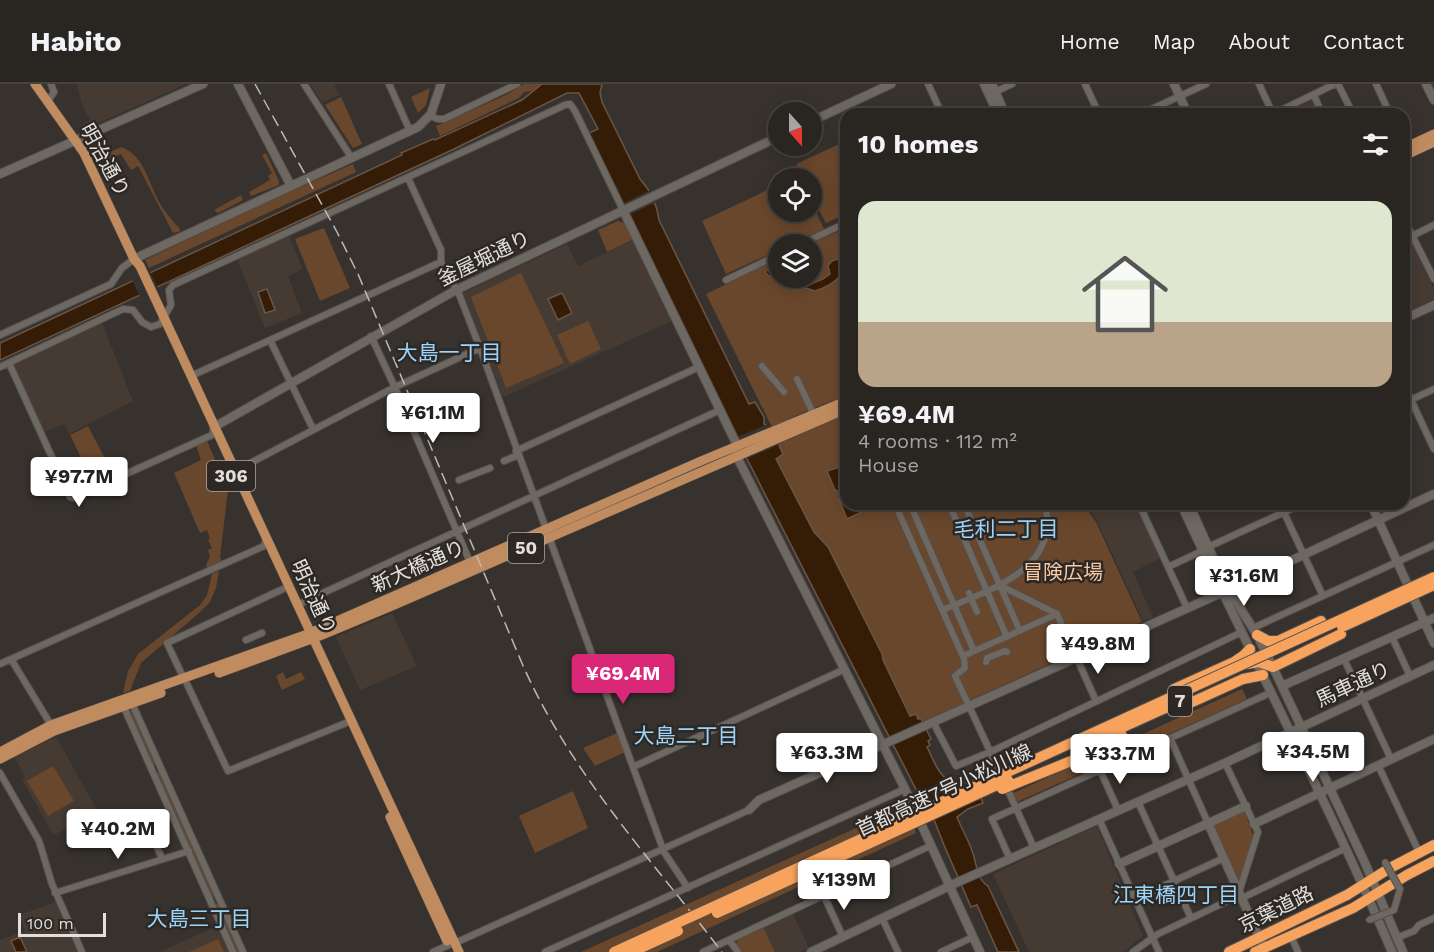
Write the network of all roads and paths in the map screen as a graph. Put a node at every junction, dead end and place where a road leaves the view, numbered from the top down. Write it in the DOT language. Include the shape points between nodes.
graph roads {
  1 [pos="35,84"];
  2 [pos="51,84"];
  3 [pos="203,84"];
  4 [pos="238,84"];
  5 [pos="304,84"];
  6 [pos="389,84"];
  7 [pos="441,84"];
  8 [pos="891,84"];
  9 [pos="928,84"];
  10 [pos="984,84"];
  11 [pos="1012,84"];
  12 [pos="1085,84"];
  13 [pos="1174,84"];
  14 [pos="1206,84"];
  15 [pos="1259,84"];
  16 [pos="1336,84"];
  17 [pos="1376,84"];
  18 [pos="1426,84"];
  19 [pos="515,85"];
  20 [pos="994,88"];
  21 [pos="1314,95"];
  22 [pos="1180,96"];
  23 [pos="1434,100"];
  24 [pos="48,101"];
  25 [pos="841,108"];
  26 [pos="939,108"];
  27 [pos="995,108"];
  28 [pos="1002,108"];
  29 [pos="1096,108"];
  30 [pos="1154,108"];
  31 [pos="1185,108"];
  32 [pos="1270,108"];
  33 [pos="1286,108"];
  34 [pos="1319,108"];
  35 [pos="1350,108"];
  36 [pos="1387,108"];
  37 [pos="840,109"];
  38 [pos="430,116"];
  39 [pos="822,117"];
  40 [pos="410,131"];
  41 [pos="1434,134"];
  42 [pos="76,141"];
  43 [pos="768,142"];
  44 [pos="1434,142"];
  45 [pos="1410,145"];
  46 [pos="1410,147"];
  47 [pos="351,157"];
  48 [pos="0,174"];
  49 [pos="408,178"];
  50 [pos="291,186"];
  51 [pos="624,210"];
  52 [pos="1434,225"];
  53 [pos="840,226"];
  54 [pos="1410,232"];
  55 [pos="822,234"];
  56 [pos="1412,236"];
  57 [pos="768,260"];
  58 [pos="441,262"];
  59 [pos="136,265"];
  60 [pos="1434,279"];
  61 [pos="726,280"];
  62 [pos="456,290"];
  63 [pos="1434,305"];
  64 [pos="159,315"];
  65 [pos="1410,316"];
  66 [pos="0,335"];
  67 [pos="371,336"];
  68 [pos="270,340"];
  69 [pos="480,348"];
  70 [pos="9,363"];
  71 [pos="762,366"];
  72 [pos="0,367"];
  73 [pos="699,368"];
  74 [pos="191,376"];
  75 [pos="796,379"];
  76 [pos="291,383"];
  77 [pos="395,387"];
  78 [pos="1434,389"];
  79 [pos="784,392"];
  80 [pos="1410,400"];
  81 [pos="840,404"];
  82 [pos="1410,406"];
  83 [pos="720,410"];
  84 [pos="840,410"];
  85 [pos="812,411"];
  86 [pos="314,429"];
  87 [pos="213,431"];
  88 [pos="777,434"];
  89 [pos="1434,449"];
  90 [pos="740,450"];
  91 [pos="517,453"];
  92 [pos="504,461"];
  93 [pos="490,468"];
  94 [pos="234,471"];
  95 [pos="459,480"];
  96 [pos="533,496"];
  97 [pos="1433,498"];
  98 [pos="1410,507"];
  99 [pos="898,510"];
  100 [pos="912,510"];
  101 [pos="952,510"];
  102 [pos="967,510"];
  103 [pos="1046,510"];
  104 [pos="1141,510"];
  105 [pos="1183,510"];
  106 [pos="1191,510"];
  107 [pos="1288,510"];
  108 [pos="1374,510"];
  109 [pos="1403,510"];
  110 [pos="1284,512"];
  111 [pos="915,515"];
  112 [pos="1378,520"];
  113 [pos="903,521"];
  114 [pos="457,531"];
  115 [pos="549,533"];
  116 [pos="265,542"];
  117 [pos="1434,545"];
  118 [pos="1205,549"];
  119 [pos="984,550"];
  120 [pos="1304,554"];
  121 [pos="971,555"];
  122 [pos="470,562"];
  123 [pos="1397,563"];
  124 [pos="1168,567"];
  125 [pos="938,570"];
  126 [pos="1434,570"];
  127 [pos="927,575"];
  128 [pos="1434,577"];
  129 [pos="999,585"];
  130 [pos="1434,585"];
  131 [pos="284,589"];
  132 [pos="987,590"];
  133 [pos="1225,591"];
  134 [pos="1434,591"];
  135 [pos="970,595"];
  136 [pos="1323,596"];
  137 [pos="297,605"];
  138 [pos="954,605"];
  139 [pos="1187,608"];
  140 [pos="942,610"];
  141 [pos="977,612"];
  142 [pos="1058,614"];
  143 [pos="1434,618"];
  144 [pos="1425,622"];
  145 [pos="1020,631"];
  146 [pos="1242,632"];
  147 [pos="1255,632"];
  148 [pos="257,634"];
  149 [pos="309,637"];
  150 [pos="1007,637"];
  151 [pos="1392,637"];
  152 [pos="246,640"];
  153 [pos="1278,641"];
  154 [pos="1434,643"];
  155 [pos="991,644"];
  156 [pos="1263,648"];
  157 [pos="1250,649"];
  158 [pos="974,651"];
  159 [pos="1007,652"];
  160 [pos="995,655"];
  161 [pos="963,656"];
  162 [pos="1078,657"];
  163 [pos="11,659"];
  164 [pos="1344,659"];
  165 [pos="986,662"];
  166 [pos="0,664"];
  167 [pos="1434,665"];
  168 [pos="1266,667"];
  169 [pos="845,669"];
  170 [pos="1410,676"];
  171 [pos="185,681"];
  172 [pos="1282,686"];
  173 [pos="1174,689"];
  174 [pos="1272,693"];
  175 [pos="1362,698"];
  176 [pos="1096,701"];
  177 [pos="126,703"];
  178 [pos="968,706"];
  179 [pos="346,723"];
  180 [pos="930,724"];
  181 [pos="51,725"];
  182 [pos="1301,726"];
  183 [pos="1291,731"];
  184 [pos="1170,738"];
  185 [pos="1434,739"];
  186 [pos="882,745"];
  187 [pos="0,752"];
  188 [pos="990,752"];
  189 [pos="0,759"];
  190 [pos="1391,759"];
  191 [pos="1225,763"];
  192 [pos="1378,765"];
  193 [pos="633,767"];
  194 [pos="1100,770"];
  195 [pos="0,773"];
  196 [pos="1188,779"];
  197 [pos="1330,788"];
  198 [pos="905,789"];
  199 [pos="965,792"];
  200 [pos="1320,793"];
  201 [pos="1138,802"];
  202 [pos="1246,806"];
  203 [pos="1016,807"];
  204 [pos="749,810"];
  205 [pos="1118,810"];
  206 [pos="927,818"];
  207 [pos="1099,819"];
  208 [pos="1208,823"];
  209 [pos="1254,824"];
  210 [pos="148,828"];
  211 [pos="932,845"];
  212 [pos="1434,845"];
  213 [pos="1158,846"];
  214 [pos="1034,848"];
  215 [pos="664,849"];
  216 [pos="1346,849"];
  217 [pos="189,850"];
  218 [pos="1434,850"];
  219 [pos="1419,852"];
  220 [pos="162,858"];
  221 [pos="1224,858"];
  222 [pos="1010,859"];
  223 [pos="1434,861"];
  224 [pos="1119,864"];
  225 [pos="1387,865"];
  226 [pos="1174,881"];
  227 [pos="1367,883"];
  228 [pos="954,884"];
  229 [pos="688,888"];
  230 [pos="56,893"];
  231 [pos="1240,895"];
  232 [pos="824,896"];
  233 [pos="1135,899"];
  234 [pos="1373,900"];
  235 [pos="882,918"];
  236 [pos="1191,918"];
  237 [pos="1434,918"];
  238 [pos="1369,920"];
  239 [pos="1385,935"];
  240 [pos="1291,936"];
  241 [pos="843,937"];
  242 [pos="974,937"];
  243 [pos="1153,937"];
  244 [pos="1398,938"];
  245 [pos="729,940"];
  246 [pos="452,946"];
  247 [pos="1260,946"];
  248 [pos="82,952"];
  249 [pos="233,952"];
  250 [pos="243,952"];
  251 [pos="432,952"];
  252 [pos="459,952"];
  253 [pos="545,952"];
  254 [pos="614,952"];
  255 [pos="632,952"];
  256 [pos="703,952"];
  257 [pos="738,952"];
  258 [pos="811,952"];
  259 [pos="898,952"];
  260 [pos="941,952"];
  261 [pos="980,952"];
  262 [pos="1133,952"];
  263 [pos="1159,952"];
  264 [pos="1230,952"];
  265 [pos="1298,952"];
  266 [pos="1392,952"];
  267 [pos="1403,952"];
  1 -- 24 [label="main road, 明治通り / 306"];
  2 -- 24 [label="street" via="54,92"];
  3 -- 42 [label="street"];
  4 -- 50 [label="street"];
  5 -- 47 [label="street"];
  6 -- 40 [label="street"];
  7 -- 38 [label="street"];
  8 -- 25 [label="street"];
  9 -- 26 [label="street"];
  10 -- 27 [label="street"];
  11 -- 20 [label="street"];
  12 -- 29 [label="street"];
  13 -- 22 [label="street"];
  14 -- 22 [label="street"];
  15 -- 32 [label="street"];
  16 -- 21 [label="street"];
  16 -- 35 [label="street"];
  17 -- 36 [label="street"];
  18 -- 23 [label="street"];
  19 -- 38 [label="street" via="444,119"];
  20 -- 28 [label="street"];
  21 -- 33 [label="street"];
  21 -- 34 [label="street"];
  22 -- 30 [label="street"];
  22 -- 31 [label="street"];
  24 -- 42 [label="main road, 明治通り / 306"];
  37 -- 39 [label="street"];
  38 -- 40 [label="street"];
  40 -- 47 [label="street"];
  41 -- 45 [label="main road"];
  42 -- 48 [label="street"];
  42 -- 59 [label="main road, 明治通り / 306"];
  43 -- 51 [label="street, 釜屋堀通り"];
  44 -- 46 [label="main road"];
  47 -- 50 [label="street"];
  49 -- 51 [label="street" via="570,104"];
  49 -- 58 [label="street" via="441,250"];
  49 -- 64 [label="street" via="173,285 169,290 171,305"];
  50 -- 59 [label="street"];
  51 -- 62 [label="street, 釜屋堀通り"];
  51 -- 73 [label="street"];
  52 -- 56 [label="street"];
  53 -- 55 [label="street"];
  54 -- 56 [label="street"];
  56 -- 60 [label="street"];
  57 -- 61 [label="street"];
  58 -- 62 [label="street"];
  58 -- 68 [label="street"];
  59 -- 64 [label="main road, 明治通り / 306"];
  59 -- 66 [label="street" via="122,268 111,284"];
  62 -- 67 [label="street, 釜屋堀通り"];
  62 -- 69 [label="street"];
  63 -- 65 [label="street"];
  64 -- 70 [label="street" via="151,327 133,310 123,309"];
  64 -- 74 [label="main road, 明治通り / 306"];
  64 -- 87 [label="main road, 明治通り / 306"];
  67 -- 76 [label="street, 釜屋堀通り"];
  67 -- 77 [label="street"];
  68 -- 74 [label="street"];
  68 -- 76 [label="street"];
  69 -- 77 [label="street"];
  69 -- 91 [label="street"];
  70 -- 72 [label="street"];
  70 -- 87 [label="street" via="69,497"];
  71 -- 79 [label="street"];
  73 -- 83 [label="street"];
  73 -- 91 [label="street"];
  74 -- 87 [label="main road, 明治通り / 306"];
  75 -- 85 [label="street"];
  76 -- 86 [label="street"];
  76 -- 87 [label="street, 釜屋堀通り"];
  77 -- 86 [label="street"];
  77 -- 114 [label="street"];
  78 -- 80 [label="street"];
  81 -- 88 [label="main road, 新大橋通り / 50"];
  82 -- 89 [label="street"];
  83 -- 90 [label="street"];
  83 -- 96 [label="street"];
  84 -- 88 [label="main road, 新大橋通り / 50"];
  86 -- 94 [label="street"];
  87 -- 94 [label="main road, 明治通り / 306"];
  87 -- 116 [label="main road, 明治通り / 306"];
  88 -- 90 [label="main road, 新大橋通り / 50"];
  90 -- 115 [label="main road, 新大橋通り / 50"];
  90 -- 169 [label="street"];
  91 -- 92 [label="street"];
  91 -- 96 [label="street"];
  93 -- 95 [label="street"];
  94 -- 116 [label="main road, 明治通り / 306"];
  96 -- 114 [label="street"];
  96 -- 115 [label="street"];
  97 -- 98 [label="street"];
  99 -- 113 [label="street"];
  100 -- 111 [label="street"];
  101 -- 121 [label="street"];
  102 -- 119 [label="street"];
  103 -- 129 [label="street" via="1046,535 1037,555 1023,571"];
  104 -- 124 [label="street"];
  105 -- 118 [label="street"];
  106 -- 118 [label="street"];
  107 -- 110 [label="street"];
  108 -- 112 [label="street"];
  109 -- 112 [label="street"];
  110 -- 118 [label="street"];
  110 -- 120 [label="street"];
  111 -- 113 [label="street"];
  111 -- 125 [label="street"];
  112 -- 120 [label="street"];
  112 -- 123 [label="street"];
  113 -- 127 [label="street"];
  114 -- 122 [label="street"];
  114 -- 137 [label="street"];
  115 -- 122 [label="main road, 新大橋通り / 50"];
  115 -- 149 [label="main road, 新大橋通り / 50"];
  115 -- 193 [label="street"];
  116 -- 131 [label="main road, 明治通り / 306"];
  116 -- 137 [label="main road, 明治通り / 306"];
  116 -- 163 [label="street"];
  117 -- 123 [label="street"];
  118 -- 124 [label="street"];
  118 -- 133 [label="street"];
  119 -- 121 [label="street"];
  119 -- 129 [label="street"];
  120 -- 133 [label="street"];
  120 -- 136 [label="street"];
  121 -- 132 [label="street"];
  122 -- 149 [label="main road, 新大橋通り / 50"];
  123 -- 136 [label="street"];
  123 -- 144 [label="street"];
  124 -- 139 [label="street"];
  125 -- 127 [label="street"];
  125 -- 138 [label="street"];
  126 -- 153 [label="highway"];
  127 -- 140 [label="street"];
  128 -- 199 [label="highway, 首都高速7号小松川線 / 7, bridge"];
  129 -- 132 [label="street"];
  129 -- 142 [label="street"];
  129 -- 145 [label="street"];
  130 -- 206 [label="highway, 首都高速7号小松川線 / 7, bridge"];
  131 -- 149 [label="main road, 明治通り / 306"];
  131 -- 171 [label="street" via="167,643"];
  132 -- 135 [label="street"];
  132 -- 150 [label="street"];
  133 -- 139 [label="street"];
  133 -- 146 [label="street"];
  133 -- 147 [label="street"];
  134 -- 168 [label="highway"];
  135 -- 138 [label="street"];
  135 -- 141 [label="street"];
  136 -- 147 [label="street"];
  137 -- 149 [label="main road, 明治通り / 306"];
  138 -- 140 [label="street"];
  138 -- 158 [label="street"];
  139 -- 162 [label="street"];
  140 -- 161 [label="street"];
  142 -- 145 [label="street"];
  142 -- 162 [label="street"];
  143 -- 144 [label="street"];
  144 -- 151 [label="street"];
  144 -- 154 [label="street"];
  145 -- 150 [label="street"];
  146 -- 157 [label="street"];
  146 -- 176 [label="street"];
  147 -- 153 [label="highway" via="1268,641"];
  147 -- 156 [label="street"];
  148 -- 152 [label="street"];
  149 -- 171 [label="main road, 新大橋通り / 50"];
  149 -- 179 [label="main road, 明治通り / 306"];
  149 -- 246 [label="main road, 明治通り / 306"];
  150 -- 155 [label="street"];
  151 -- 164 [label="street"];
  151 -- 170 [label="street"];
  153 -- 156 [label="highway"];
  155 -- 158 [label="street"];
  155 -- 160 [label="street"];
  156 -- 168 [label="street"];
  157 -- 168 [label="street"];
  157 -- 173 [label="highway" via="1244,657"];
  158 -- 161 [label="street"];
  159 -- 160 [label="street"];
  160 -- 165 [label="street"];
  161 -- 178 [label="street" via="965,668 955,676"];
  162 -- 176 [label="street"];
  162 -- 178 [label="street"];
  163 -- 166 [label="street"];
  163 -- 181 [label="street"];
  164 -- 172 [label="street"];
  164 -- 175 [label="street"];
  167 -- 170 [label="street, 馬車通り"];
  168 -- 172 [label="street"];
  168 -- 173 [label="highway" via="1245,665 1220,677"];
  168 -- 174 [label="street"];
  168 -- 206 [label="highway, bridge" via="1114,738 1072,762"];
  169 -- 186 [label="street"];
  169 -- 193 [label="street"];
  170 -- 175 [label="street, 馬車通り"];
  171 -- 177 [label="main road, 新大橋通り / 50"];
  171 -- 179 [label="street" via="228,771"];
  172 -- 182 [label="street"];
  173 -- 199 [label="highway, bridge" via="984,777"];
  174 -- 183 [label="street"];
  174 -- 184 [label="street"];
  175 -- 182 [label="street, 馬車通り"];
  175 -- 190 [label="street"];
  176 -- 188 [label="street"];
  177 -- 181 [label="main road, 新大橋通り / 50"];
  177 -- 189 [label="main road, 新大橋通り / 50" via="54,731"];
  177 -- 217 [label="street"];
  177 -- 250 [label="street"];
  178 -- 180 [label="street"];
  178 -- 188 [label="street"];
  179 -- 246 [label="main road, 明治通り / 306"];
  180 -- 186 [label="street"];
  180 -- 188 [label="street" via="956,766"];
  181 -- 187 [label="main road, 新大橋通り / 50"];
  182 -- 183 [label="street, 馬車通り"];
  182 -- 197 [label="street"];
  183 -- 191 [label="street, 馬車通り"];
  183 -- 200 [label="street"];
  184 -- 194 [label="street"];
  184 -- 196 [label="street"];
  185 -- 190 [label="street"];
  186 -- 198 [label="street"];
  186 -- 204 [label="street" via="759,800"];
  188 -- 203 [label="street"];
  190 -- 192 [label="street"];
  191 -- 196 [label="street, 馬車通り"];
  191 -- 202 [label="street"];
  192 -- 197 [label="street"];
  192 -- 219 [label="street"];
  193 -- 215 [label="street"];
  194 -- 203 [label="street"];
  194 -- 205 [label="street"];
  195 -- 230 [label="street" via="39,841"];
  196 -- 201 [label="street, 馬車通り"];
  196 -- 208 [label="street"];
  197 -- 200 [label="street"];
  197 -- 227 [label="street" via="1361,856"];
  198 -- 211 [label="street"];
  198 -- 229 [label="street"];
  199 -- 254 [label="highway, 首都高速7号小松川線 / 7, bridge"];
  200 -- 209 [label="street"];
  200 -- 216 [label="street"];
  201 -- 205 [label="street, 馬車通り"];
  201 -- 213 [label="street"];
  202 -- 208 [label="street"];
  202 -- 209 [label="street"];
  203 -- 214 [label="street"];
  203 -- 222 [label="street" via="992,819"];
  204 -- 215 [label="street"];
  205 -- 207 [label="street, 馬車通り"];
  206 -- 255 [label="highway, 首都高速7号小松川線 / 7, bridge"];
  207 -- 214 [label="street, 馬車通り"];
  207 -- 224 [label="street"];
  208 -- 213 [label="street"];
  208 -- 221 [label="street"];
  209 -- 231 [label="street" via="1258,832"];
  210 -- 220 [label="street"];
  211 -- 228 [label="street"];
  211 -- 232 [label="street"];
  212 -- 219 [label="highway"];
  213 -- 224 [label="street"];
  213 -- 226 [label="street"];
  214 -- 222 [label="street, 馬車通り"];
  215 -- 229 [label="street"];
  215 -- 246 [label="street"];
  216 -- 227 [label="street"];
  216 -- 231 [label="street"];
  217 -- 220 [label="street"];
  217 -- 249 [label="street"];
  218 -- 225 [label="street" via="1413,861"];
  219 -- 225 [label="highway"];
  220 -- 230 [label="street"];
  221 -- 226 [label="street"];
  221 -- 231 [label="street"];
  222 -- 228 [label="street, 馬車通り"];
  223 -- 234 [label="highway, 京葉道路"];
  224 -- 233 [label="street"];
  225 -- 227 [label="highway, 京葉道路"];
  225 -- 238 [label="street, bridge" via="1400,889 1394,910"];
  226 -- 233 [label="street"];
  226 -- 236 [label="street"];
  227 -- 234 [label="street"];
  227 -- 247 [label="highway, 京葉道路"];
  228 -- 235 [label="street, 馬車通り"];
  228 -- 242 [label="street"];
  229 -- 253 [label="street"];
  230 -- 248 [label="street"];
  231 -- 236 [label="street"];
  231 -- 247 [label="street"];
  232 -- 241 [label="street"];
  232 -- 245 [label="street"];
  233 -- 243 [label="street"];
  234 -- 239 [label="street"];
  234 -- 240 [label="highway, 京葉道路"];
  234 -- 244 [label="street" via="1383,904"];
  235 -- 241 [label="street, 馬車通り"];
  235 -- 259 [label="street"];
  236 -- 243 [label="street"];
  237 -- 244 [label="street"];
  239 -- 244 [label="street"];
  239 -- 266 [label="street"];
  240 -- 247 [label="highway, 京葉道路"];
  240 -- 265 [label="street"];
  241 -- 258 [label="street, 馬車通り"];
  242 -- 260 [label="street"];
  242 -- 261 [label="street"];
  243 -- 262 [label="street"];
  243 -- 263 [label="street"];
  244 -- 267 [label="street"];
  245 -- 256 [label="street"];
  245 -- 257 [label="street"];
  246 -- 251 [label="street"];
  246 -- 252 [label="main road, 明治通り / 306"];
  247 -- 264 [label="highway, 京葉道路"];
}
